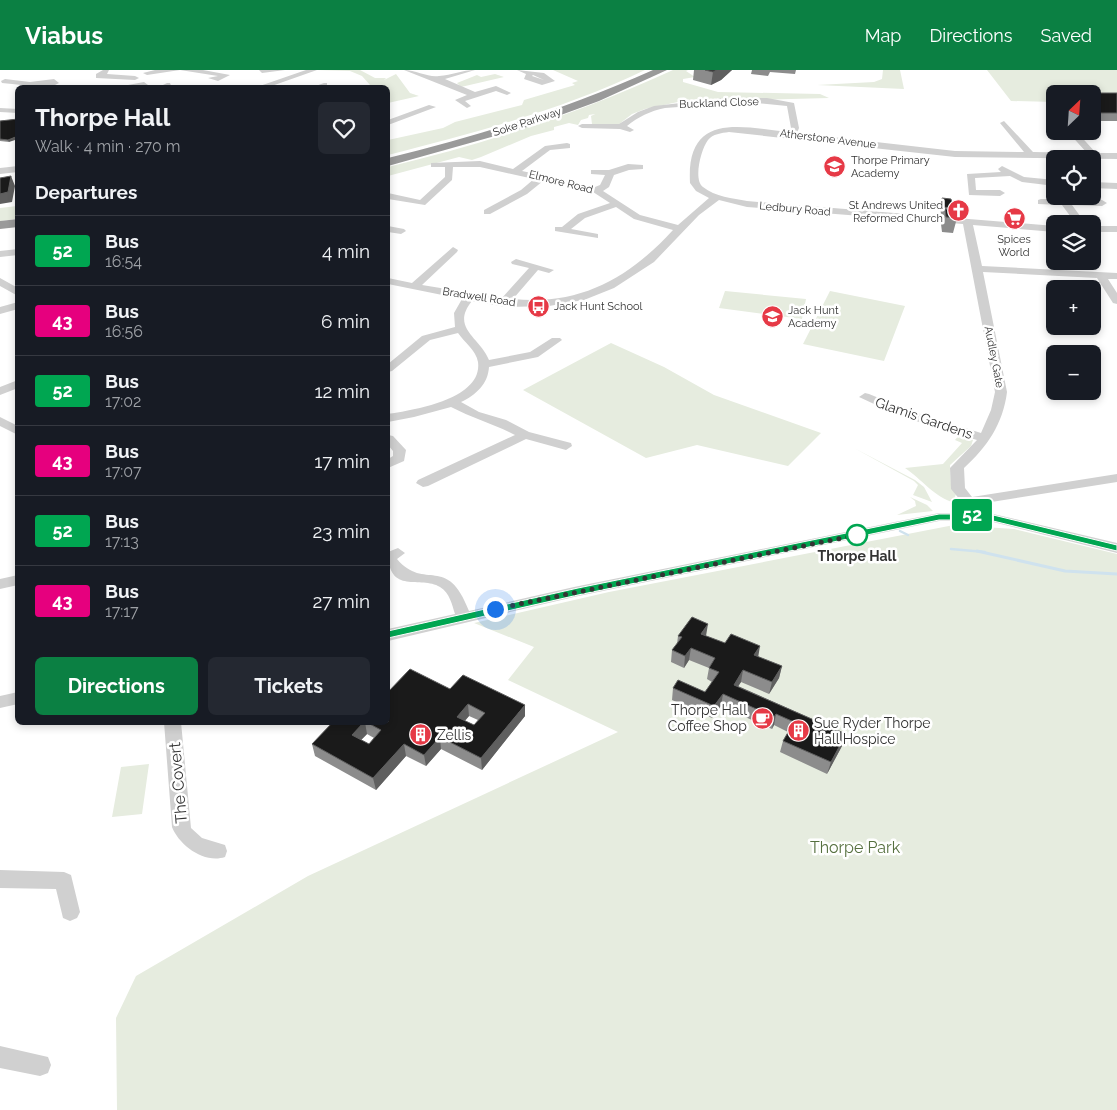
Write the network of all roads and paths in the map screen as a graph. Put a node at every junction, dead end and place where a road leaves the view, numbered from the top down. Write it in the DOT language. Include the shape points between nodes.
graph roads {
  1 [pos="176,70"];
  2 [pos="184,70"];
  3 [pos="281,70"];
  4 [pos="312,70"];
  5 [pos="408,70"];
  6 [pos="471,70"];
  7 [pos="521,70"];
  8 [pos="652,70"];
  9 [pos="662,70"];
  10 [pos="262,71"];
  11 [pos="106,72"];
  12 [pos="147,72"];
  13 [pos="0,73"];
  14 [pos="530,74"];
  15 [pos="212,78"];
  16 [pos="438,79"];
  17 [pos="54,82"];
  18 [pos="278,82"];
  19 [pos="2,83"];
  20 [pos="132,83"];
  21 [pos="18,85"];
  22 [pos="38,85"];
  23 [pos="145,85"];
  24 [pos="268,85"];
  25 [pos="284,85"];
  26 [pos="507,93"];
  27 [pos="472,94"];
  28 [pos="467,106"];
  29 [pos="432,107"];
  30 [pos="0,110"];
  31 [pos="15,112"];
  32 [pos="15,112"];
  33 [pos="0,114"];
  34 [pos="1004,123"];
  35 [pos="390,126"];
  36 [pos="587,126"];
  37 [pos="621,127"];
  38 [pos="630,130"];
  39 [pos="792,134"];
  40 [pos="1079,140"];
  41 [pos="569,147"];
  42 [pos="1088,150"];
  43 [pos="993,155"];
  44 [pos="1031,155"];
  45 [pos="1046,155"];
  46 [pos="1101,156"];
  47 [pos="1117,156"];
  48 [pos="390,157"];
  49 [pos="390,161"];
  50 [pos="449,164"];
  51 [pos="434,165"];
  52 [pos="640,166"];
  53 [pos="15,170"];
  54 [pos="516,171"];
  55 [pos="594,172"];
  56 [pos="2,173"];
  57 [pos="610,173"];
  58 [pos="1009,174"];
  59 [pos="542,177"];
  60 [pos="1046,182"];
  61 [pos="1101,185"];
  62 [pos="1117,186"];
  63 [pos="596,190"];
  64 [pos="1000,193"];
  65 [pos="390,196"];
  66 [pos="716,198"];
  67 [pos="1041,202"];
  68 [pos="1046,202"];
  69 [pos="618,204"];
  70 [pos="473,211"];
  71 [pos="487,212"];
  72 [pos="490,222"];
  73 [pos="15,223"];
  74 [pos="968,223"];
  75 [pos="0,225"];
  76 [pos="15,228"];
  77 [pos="1046,228"];
  78 [pos="390,229"];
  79 [pos="680,229"];
  80 [pos="1101,229"];
  81 [pos="0,230"];
  82 [pos="1117,230"];
  83 [pos="401,232"];
  84 [pos="594,236"];
  85 [pos="453,250"];
  86 [pos="15,252"];
  87 [pos="0,254"];
  88 [pos="516,262"];
  89 [pos="536,267"];
  90 [pos="977,269"];
  91 [pos="549,270"];
  92 [pos="1100,275"];
  93 [pos="1117,276"];
  94 [pos="390,281"];
  95 [pos="0,282"];
  96 [pos="415,286"];
  97 [pos="15,291"];
  98 [pos="470,297"];
  99 [pos="1117,301"];
  100 [pos="506,304"];
  101 [pos="15,306"];
  102 [pos="0,311"];
  103 [pos="461,329"];
  104 [pos="557,339"];
  105 [pos="484,364"];
  106 [pos="390,367"];
  107 [pos="15,384"];
  108 [pos="0,390"];
  109 [pos="866,397"];
  110 [pos="452,402"];
  111 [pos="390,418"];
  112 [pos="0,421"];
  113 [pos="15,429"];
  114 [pos="525,435"];
  115 [pos="984,438"];
  116 [pos="390,442"];
  117 [pos="566,446"];
  118 [pos="390,463"];
  119 [pos="1117,478"];
  120 [pos="423,483"];
  121 [pos="968,509"];
  122 [pos="1117,548"];
  123 [pos="398,553"];
  124 [pos="390,557"];
  125 [pos="390,560"];
  126 [pos="15,581"];
  127 [pos="0,584"];
  128 [pos="464,616"];
  129 [pos="390,634"];
  130 [pos="15,699"];
  131 [pos="0,702"];
  132 [pos="172,725"];
  133 [pos="218,851"];
  134 [pos="0,879"];
  135 [pos="70,912"];
  136 [pos="0,1057"];
  137 [pos="40,1066"];
  1 -- 12 [label="street"];
  2 -- 15 [label="street" via="226,75"];
  3 -- 10 [label="street"];
  4 -- 18 [label="street"];
  5 -- 16 [label="street"];
  6 -- 16 [label="street"];
  7 -- 14 [label="street"];
  8 -- 48 [label="highway, Soke Parkway" via="519,121"];
  9 -- 49 [label="highway, Soke Parkway" via="524,124"];
  11 -- 20 [label="street" via="99,76"];
  12 -- 20 [label="street"];
  13 -- 19 [label="street" via="17,74"];
  16 -- 27 [label="street"];
  17 -- 22 [label="street"];
  18 -- 24 [label="street"];
  18 -- 25 [label="street"];
  19 -- 21 [label="street"];
  20 -- 23 [label="street"];
  26 -- 27 [label="street" via="496,88"];
  27 -- 28 [label="street" via="459,102"];
  29 -- 35 [label="street"];
  30 -- 31 [label="street"];
  32 -- 33 [label="street"];
  34 -- 44 [label="street"];
  36 -- 37 [label="street"];
  37 -- 38 [label="street"];
  37 -- 39 [label="street, Buckland Close" via="639,113 667,106 733,101 784,102 791,105 795,128"];
  39 -- 43 [label="street, Atherstone Avenue" via="935,153"];
  39 -- 66 [label="street, Atherstone Avenue" via="732,129 705,136 699,146 694,179 699,189"];
  40 -- 42 [label="street"];
  41 -- 54 [label="street" via="548,148"];
  43 -- 44 [label="street, Atherstone Avenue"];
  43 -- 58 [label="street"];
  44 -- 45 [label="street, Atherstone Avenue"];
  46 -- 47 [label="street, Atherstone Avenue"];
  50 -- 51 [label="street, Elmore Road"];
  50 -- 54 [label="street, Elmore Road" via="480,164"];
  50 -- 65 [label="street" via="449,178 422,202"];
  52 -- 57 [label="street"];
  53 -- 56 [label="street"];
  54 -- 59 [label="street, Elmore Road"];
  55 -- 57 [label="street"];
  57 -- 63 [label="street" via="604,187"];
  58 -- 60 [label="street"];
  58 -- 64 [label="street" via="970,176 972,192"];
  59 -- 63 [label="street, Elmore Road"];
  59 -- 71 [label="street" via="524,192"];
  61 -- 62 [label="street"];
  63 -- 69 [label="street, Elmore Road"];
  66 -- 74 [label="street, Ledbury Road" via="758,206"];
  66 -- 79 [label="street, Bradwell Road"];
  67 -- 68 [label="street"];
  69 -- 79 [label="street, Elmore Road" via="637,217"];
  69 -- 84 [label="street" via="588,213 561,229"];
  70 -- 71 [label="street"];
  71 -- 72 [label="street" via="494,218"];
  73 -- 75 [label="highway"];
  74 -- 77 [label="street, Ledbury Road"];
  74 -- 90 [label="street, Audley Gate"];
  76 -- 81 [label="highway"];
  78 -- 83 [label="street"];
  79 -- 100 [label="street, Bradwell Road" via="643,266 609,288 563,301"];
  80 -- 82 [label="street"];
  85 -- 96 [label="street"];
  86 -- 87 [label="street"];
  88 -- 89 [label="street"];
  89 -- 91 [label="street"];
  89 -- 100 [label="street" via="508,297"];
  90 -- 92 [label="street"];
  90 -- 115 [label="street, Audley Gate" via="1001,392 999,409"];
  92 -- 93 [label="street"];
  92 -- 99 [label="street"];
  94 -- 96 [label="street, Bradwell Road"];
  95 -- 97 [label="street"];
  96 -- 98 [label="street, Bradwell Road"];
  98 -- 100 [label="street, Bradwell Road"];
  98 -- 103 [label="street" via="458,318"];
  101 -- 102 [label="street"];
  103 -- 105 [label="street" via="476,346"];
  103 -- 106 [label="street" via="426,338"];
  104 -- 105 [label="street" via="534,355"];
  105 -- 110 [label="street" via="475,385"];
  107 -- 108 [label="street"];
  109 -- 115 [label="street, Glamis Gardens" via="904,414"];
  110 -- 111 [label="street" via="433,410"];
  110 -- 114 [label="street" via="474,416 502,423"];
  112 -- 113 [label="street"];
  114 -- 117 [label="street"];
  114 -- 120 [label="street"];
  115 -- 121 [label="street, Audley Gate" via="957,468 958,489"];
  116 -- 118 [label="street" via="400,450 399,458"];
  119 -- 121 [label="street"];
  121 -- 122 [label="street"];
  121 -- 128 [label="street"];
  123 -- 124 [label="street"];
  125 -- 128 [label="street" via="408,577 444,582 451,588"];
  126 -- 127 [label="street"];
  128 -- 129 [label="street"];
  130 -- 131 [label="street"];
  132 -- 133 [label="street, The Covert" via="184,836 190,842"];
  134 -- 135 [label="street" via="64,882"];
  136 -- 137 [label="street"];
}
